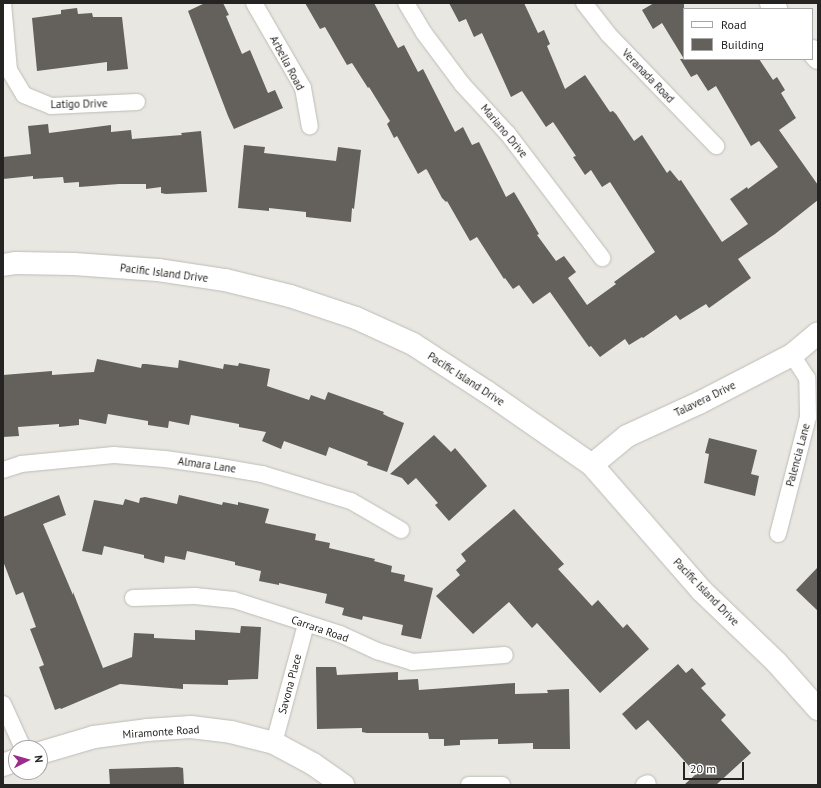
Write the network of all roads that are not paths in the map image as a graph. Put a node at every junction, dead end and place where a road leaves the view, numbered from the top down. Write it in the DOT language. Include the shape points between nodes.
graph roads {
  1 [pos="3,3"];
  2 [pos="254,3"];
  3 [pos="406,3"];
  4 [pos="584,3"];
  5 [pos="137,102"];
  6 [pos="310,126"];
  7 [pos="716,146"];
  8 [pos="602,258"];
  9 [pos="3,265"];
  10 [pos="818,333"];
  11 [pos="792,355"];
  12 [pos="592,465"];
  13 [pos="3,470"];
  14 [pos="401,530"];
  15 [pos="778,534"];
  16 [pos="133,598"];
  17 [pos="306,624"];
  18 [pos="505,655"];
  19 [pos="3,704"];
  20 [pos="818,709"];
  21 [pos="20,740"];
  22 [pos="274,743"];
  23 [pos="48,751"];
  24 [pos="344,785"];
  25 [pos="469,785"];
  26 [pos="502,785"];
  1 -- 5 [label="street, Latigo Drive" via="9,70 24,96 51,106"];
  2 -- 6 [label="street, Arbella Road" via="303,88"];
  3 -- 8 [label="street, Mariano Drive" via="424,33 462,84 508,134"];
  4 -- 7 [label="street, Veranada Road" via="608,34"];
  9 -- 12 [label="main road, Pacific Island Drive" via="74,264 158,270 225,280 298,298 356,318 413,344"];
  10 -- 11 [label="main road, Talavera Drive"];
  11 -- 12 [label="main road, Talavera Drive" via="699,403 627,436"];
  11 -- 15 [label="street, Palencia Lane" via="806,378 808,417"];
  12 -- 20 [label="main road, Pacific Island Drive" via="701,590 777,663"];
  13 -- 14 [label="street, Almara Lane" via="21,464 114,455 165,459 239,470 262,474 351,501"];
  16 -- 17 [label="street, Carrara Road" via="194,596 234,600"];
  17 -- 18 [label="street, Carrara Road" via="340,634 377,651 412,662"];
  17 -- 22 [label="street, Savona Place"];
  19 -- 21 [label="street"];
  22 -- 23 [label="main road, Miramonte Road" via="231,732 191,727 94,737"];
  22 -- 24 [label="main road, Miramonte Road" via="313,764"];
  25 -- 26 [label="street"];
}
